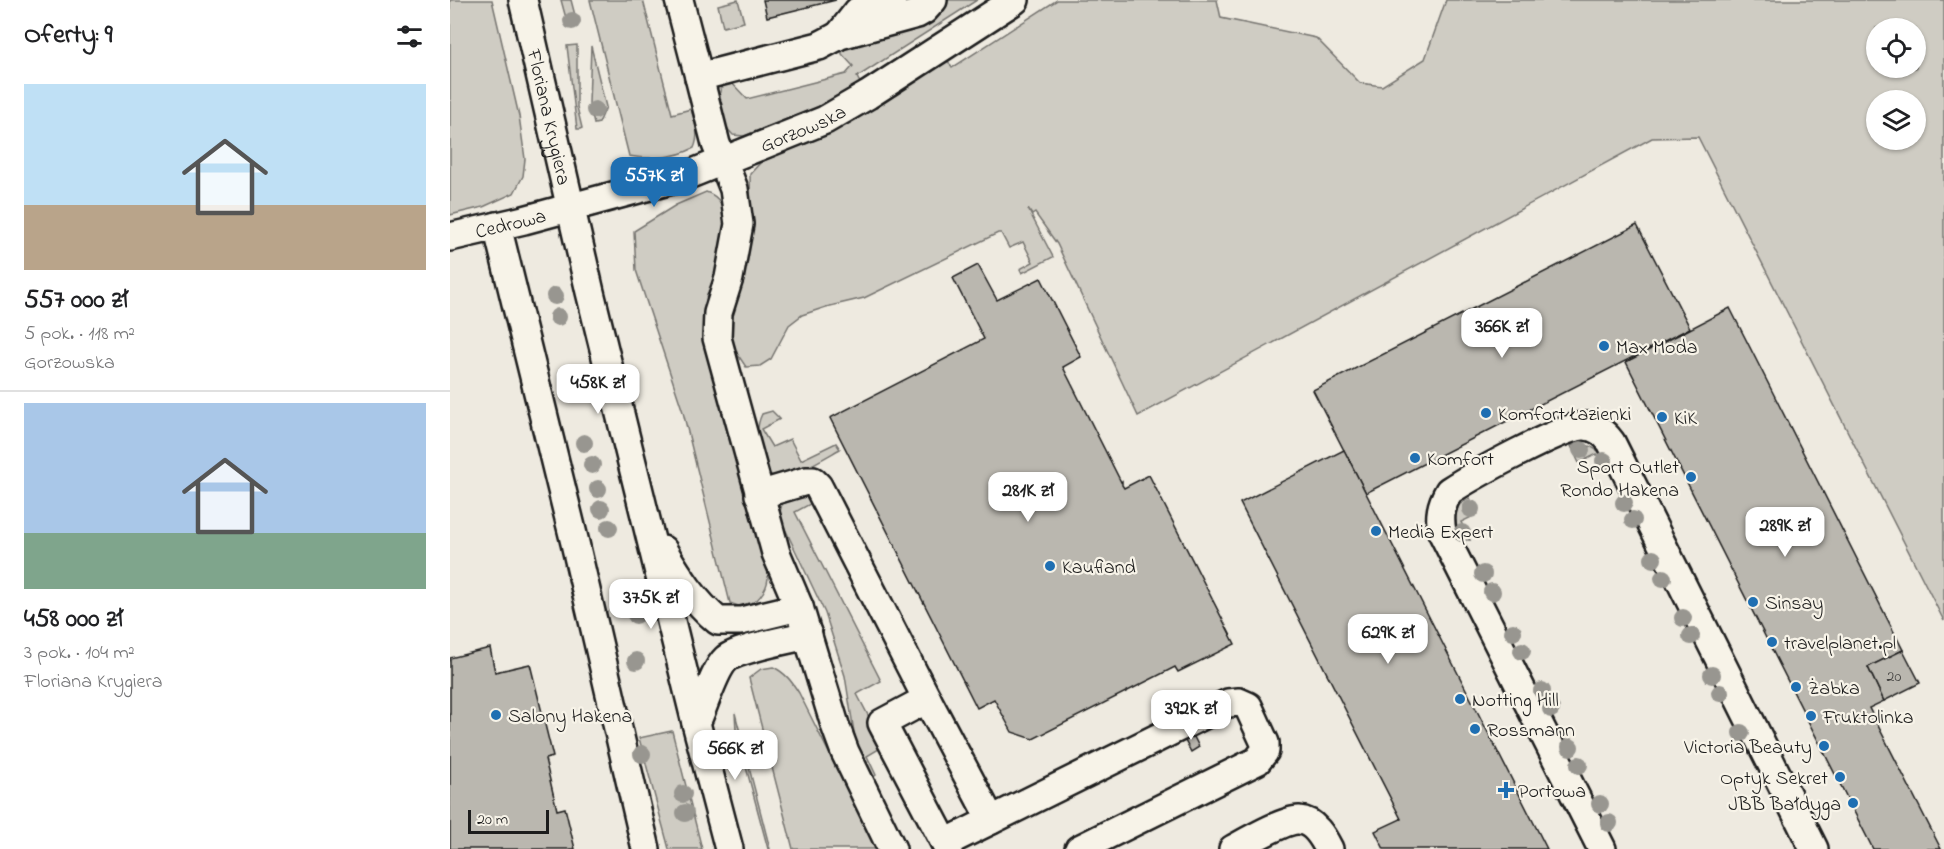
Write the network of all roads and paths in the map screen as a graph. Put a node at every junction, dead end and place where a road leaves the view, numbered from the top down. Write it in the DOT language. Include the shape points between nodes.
graph roads {
  1 [pos="523,0"];
  2 [pos="679,0"];
  3 [pos="892,0"];
  4 [pos="933,0"];
  5 [pos="1012,1"];
  6 [pos="840,34"];
  7 [pos="699,77"];
  8 [pos="723,162"];
  9 [pos="570,206"];
  10 [pos="497,226"];
  11 [pos="450,237"];
  12 [pos="759,495"];
  13 [pos="649,526"];
  14 [pos="799,607"];
  15 [pos="808,635"];
  16 [pos="927,699"];
  17 [pos="696,723"];
  18 [pos="991,820"];
  19 [pos="947,846"];
  20 [pos="646,849"];
  21 [pos="714,849"];
  22 [pos="729,849"];
  23 [pos="892,849"];
  24 [pos="1079,849"];
  25 [pos="1233,849"];
  26 [pos="1329,849"];
  27 [pos="1602,849"];
  28 [pos="1814,849"];
  1 -- 9 [label="street, Floriana Krygiera"];
  2 -- 7 [label="street"];
  3 -- 6 [label="street" via="858,11"];
  4 -- 6 [label="street" via="917,14"];
  5 -- 8 [label="street, Gorzowska" via="825,120"];
  6 -- 7 [label="street" via="819,46"];
  7 -- 8 [label="street"];
  8 -- 9 [label="street, Gorzowska" via="683,177"];
  8 -- 12 [label="street" via="734,189 739,224 718,313 717,338"];
  9 -- 10 [label="street, Cedrowa"];
  9 -- 13 [label="street, Floriana Krygiera"];
  10 -- 11 [label="street, Cedrowa"];
  10 -- 20 [label="street"];
  12 -- 14 [label="street" via="776,554"];
  12 -- 16 [label="street" via="806,481 818,486"];
  13 -- 14 [label="street" via="682,584 718,621 741,621"];
  13 -- 17 [label="street, Floriana Krygiera"];
  14 -- 15 [label="street"];
  15 -- 17 [label="street" via="727,658"];
  15 -- 23 [label="street" via="845,752"];
  16 -- 18 [label="street"];
  16 -- 19 [label="street" via="882,723"];
  17 -- 21 [label="street, Floriana Krygiera" via="707,824"];
  17 -- 22 [label="street, Floriana Krygiera"];
  18 -- 19 [label="street"];
  18 -- 24 [label="street" via="1228,703 1248,706 1265,743 1265,751 1257,761"];
  25 -- 26 [label="street" via="1299,820 1321,833"];
  27 -- 28 [label="street" via="1446,540 1440,519 1449,491 1561,432 1583,426 1598,429 1611,442"];
}
